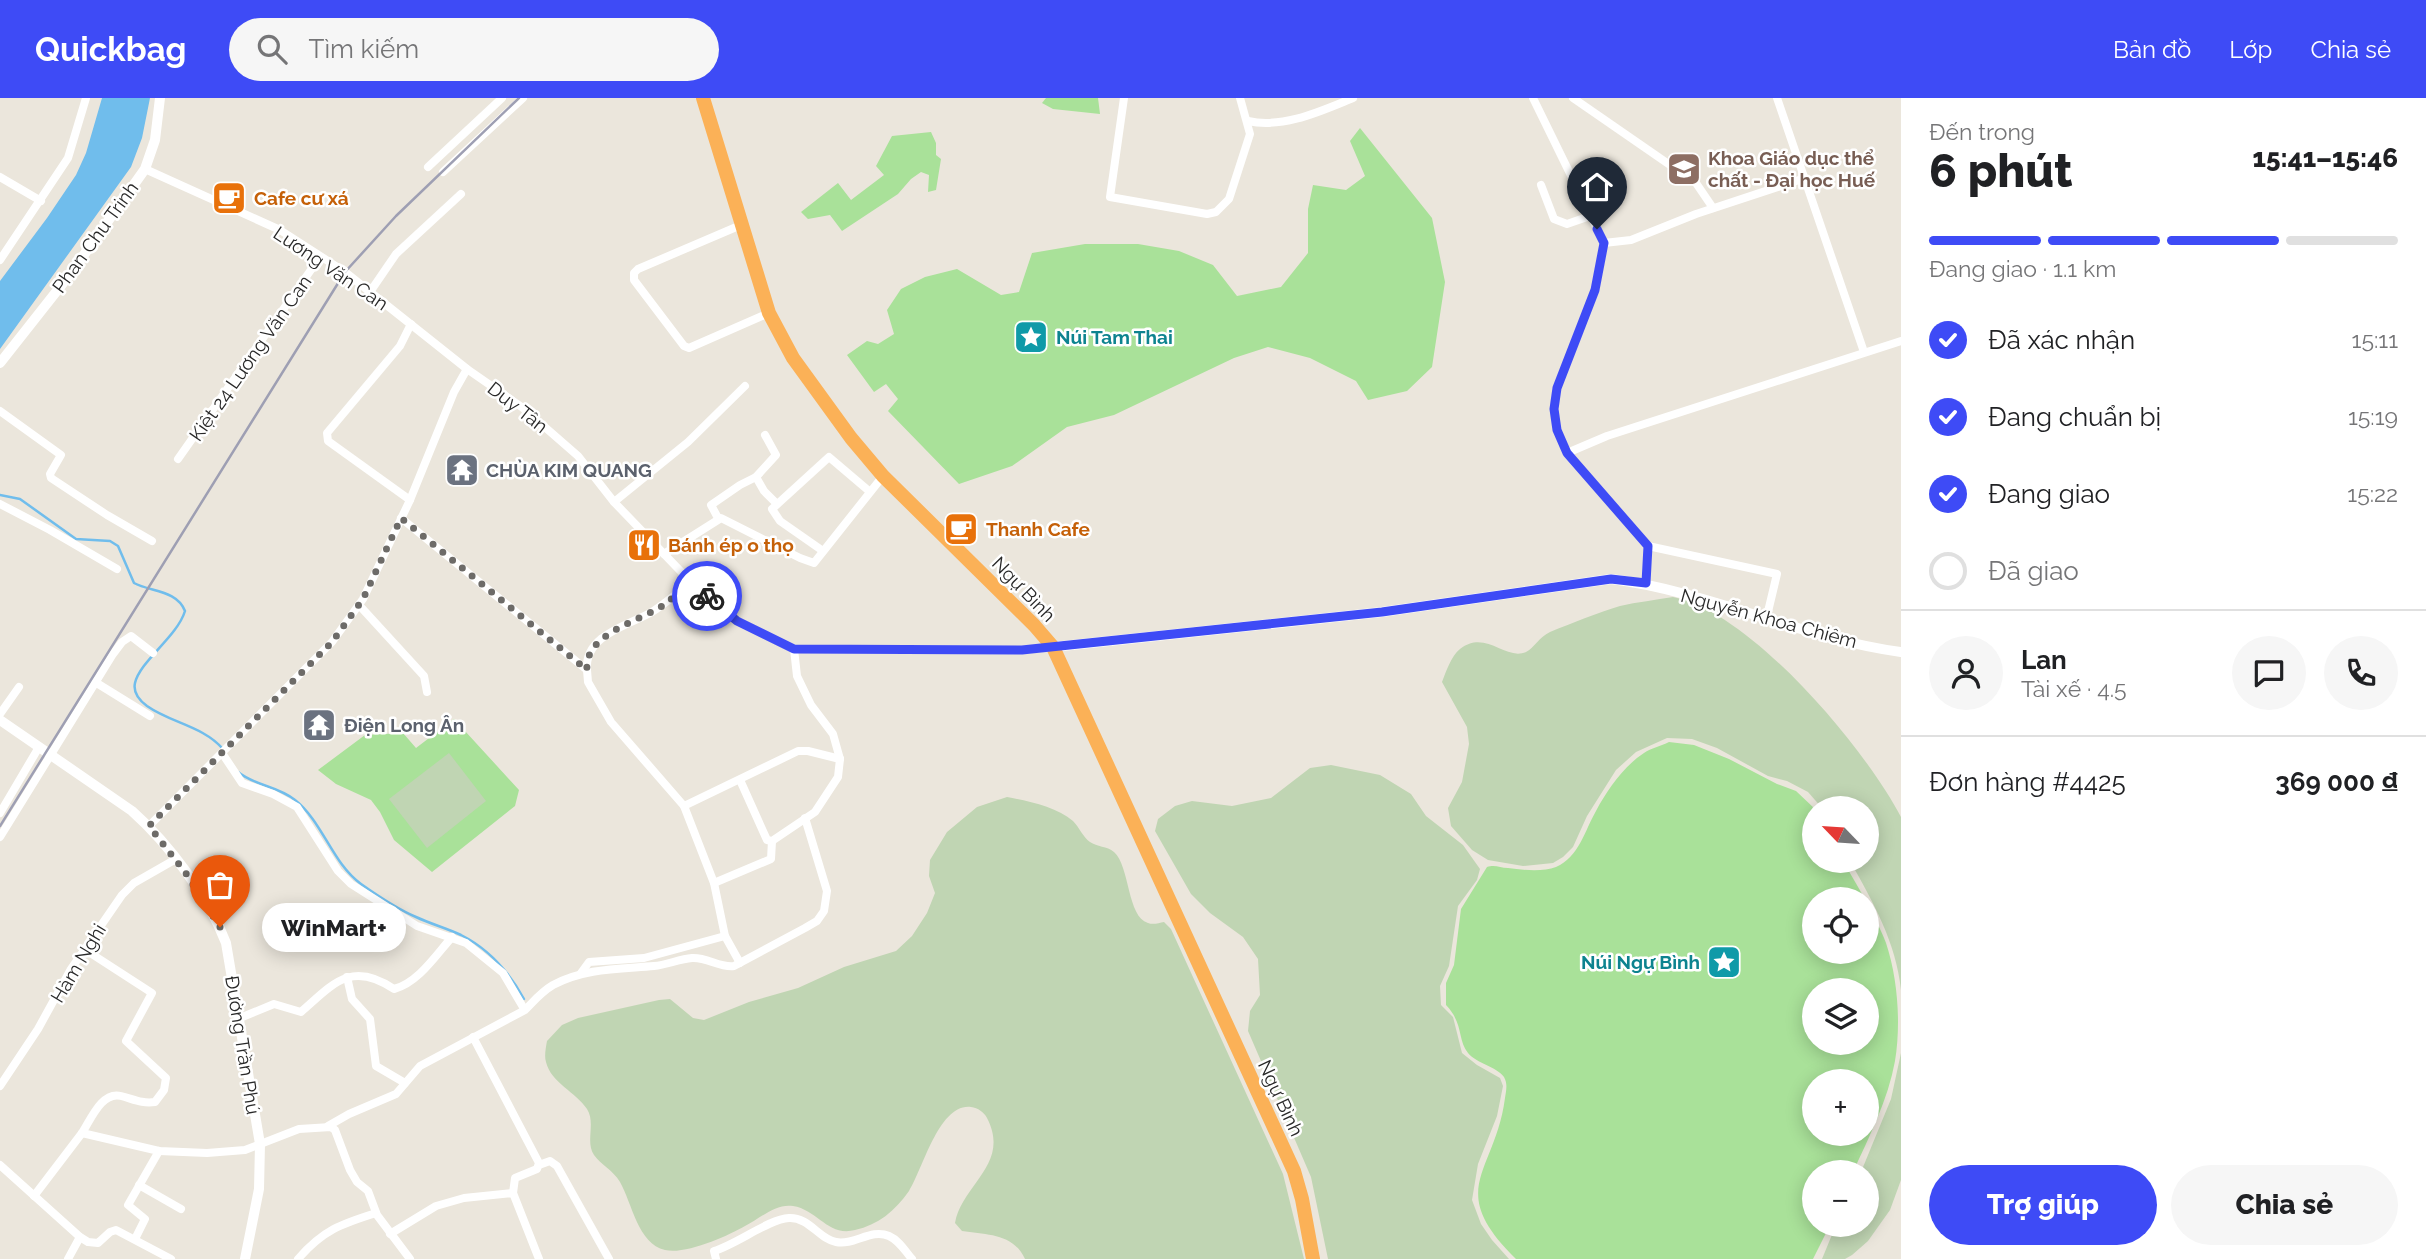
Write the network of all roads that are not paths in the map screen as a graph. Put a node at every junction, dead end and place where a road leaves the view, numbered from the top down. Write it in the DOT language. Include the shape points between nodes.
graph roads {
  1 [pos="86,98"];
  2 [pos="160,98"];
  3 [pos="502,98"];
  4 [pos="523,98"];
  5 [pos="703,98"];
  6 [pos="1124,98"];
  7 [pos="1240,98"];
  8 [pos="1353,98"];
  9 [pos="1533,98"];
  10 [pos="1573,98"];
  11 [pos="1777,98"];
  12 [pos="1248,121"];
  13 [pos="428,167"];
  14 [pos="145,169"];
  15 [pos="443,172"];
  16 [pos="0,177"];
  17 [pos="1805,178"];
  18 [pos="1541,185"];
  19 [pos="461,194"];
  20 [pos="41,201"];
  21 [pos="1713,208"];
  22 [pos="1591,216"];
  23 [pos="741,225"];
  24 [pos="1604,243"];
  25 [pos="320,257"];
  26 [pos="0,260"];
  27 [pos="370,292"];
  28 [pos="769,313"];
  29 [pos="411,324"];
  30 [pos="1901,341"];
  31 [pos="1864,352"];
  32 [pos="0,363"];
  33 [pos="467,369"];
  34 [pos="745,386"];
  35 [pos="0,411"];
  36 [pos="765,435"];
  37 [pos="1567,453"];
  38 [pos="178,459"];
  39 [pos="883,476"];
  40 [pos="756,477"];
  41 [pos="869,491"];
  42 [pos="410,500"];
  43 [pos="614,502"];
  44 [pos="0,504"];
  45 [pos="777,504"];
  46 [pos="401,518"];
  47 [pos="718,518"];
  48 [pos="152,541"];
  49 [pos="1648,546"];
  50 [pos="823,551"];
  51 [pos="664,554"];
  52 [pos="117,569"];
  53 [pos="691,582"];
  54 [pos="1646,583"];
  55 [pos="359,605"];
  56 [pos="1766,620"];
  57 [pos="1053,647"];
  58 [pos="794,649"];
  59 [pos="1901,652"];
  60 [pos="153,653"];
  61 [pos="587,670"];
  62 [pos="95,682"];
  63 [pos="19,687"];
  64 [pos="427,692"];
  65 [pos="0,714"];
  66 [pos="150,716"];
  67 [pos="0,720"];
  68 [pos="39,747"];
  69 [pos="224,752"];
  70 [pos="51,756"];
  71 [pos="840,759"];
  72 [pos="740,780"];
  73 [pos="684,806"];
  74 [pos="0,813"];
  75 [pos="805,818"];
  76 [pos="149,826"];
  77 [pos="0,836"];
  78 [pos="772,841"];
  79 [pos="176,859"];
  80 [pos="714,883"];
  81 [pos="725,936"];
  82 [pos="452,937"];
  83 [pos="84,949"];
  84 [pos="740,963"];
  85 [pos="581,973"];
  86 [pos="347,976"];
  87 [pos="525,1008"];
  88 [pos="240,1018"];
  89 [pos="473,1037"];
  90 [pos="405,1083"];
  91 [pos="0,1086"];
  92 [pos="328,1126"];
  93 [pos="82,1133"];
  94 [pos="260,1144"];
  95 [pos="159,1151"];
  96 [pos="0,1165"];
  97 [pos="539,1166"];
  98 [pos="139,1185"];
  99 [pos="513,1193"];
  100 [pos="34,1196"];
  101 [pos="181,1209"];
  102 [pos="376,1213"];
  103 [pos="390,1234"];
  104 [pos="80,1237"];
  105 [pos="135,1239"];
  106 [pos="716,1256"];
  107 [pos="68,1259"];
  108 [pos="171,1259"];
  109 [pos="245,1259"];
  110 [pos="298,1259"];
  111 [pos="410,1259"];
  112 [pos="539,1259"];
  113 [pos="609,1259"];
  114 [pos="912,1259"];
  115 [pos="1313,1259"];
  1 -- 20 [label="street" via="68,158"];
  2 -- 14 [label="street, Phan Chu Trinh" via="155,140"];
  3 -- 13 [label="street"];
  4 -- 15 [label="street"];
  5 -- 23 [label="highway, Ngự Bình"];
  6 -- 12 [label="street" via="1110,197 1216,212 1233,191 1250,134"];
  7 -- 12 [label="street"];
  8 -- 12 [label="street" via="1284,122"];
  9 -- 22 [label="street"];
  10 -- 21 [label="street" via="1696,183"];
  11 -- 17 [label="street"];
  14 -- 25 [label="street, Lương Văn Can" via="280,230"];
  14 -- 32 [label="street, Phan Chu Trinh"];
  16 -- 20 [label="street"];
  17 -- 21 [label="street"];
  17 -- 31 [label="street"];
  18 -- 22 [label="street" via="1554,219 1567,224"];
  19 -- 27 [label="street" via="396,254"];
  20 -- 26 [label="street"];
  21 -- 24 [label="street" via="1631,240"];
  22 -- 24 [label="street"];
  23 -- 28 [label="highway, Ngự Bình"];
  23 -- 28 [label="street" via="638,269 634,280 689,348"];
  24 -- 37 [label="street" via="1595,290 1557,388 1557,430"];
  25 -- 27 [label="street, Lương Văn Can"];
  25 -- 38 [label="street, Kiệt 24 Lương Văn Can"];
  27 -- 29 [label="street, Lương Văn Can"];
  28 -- 39 [label="highway, Ngự Bình" via="793,358"];
  29 -- 33 [label="street, Lương Văn Can"];
  29 -- 42 [label="street" via="400,346 327,433 328,441"];
  30 -- 31 [label="street"];
  31 -- 37 [label="street" via="1606,436"];
  33 -- 42 [label="street, Duy Tân"];
  33 -- 43 [label="street, Duy Tân" via="523,408 578,456"];
  34 -- 43 [label="street" via="688,442"];
  35 -- 48 [label="street" via="61,455 51,478"];
  36 -- 40 [label="street" via="776,455"];
  37 -- 49 [label="street"];
  39 -- 41 [label="street"];
  39 -- 57 [label="highway, Ngự Bình"];
  40 -- 45 [label="street"];
  40 -- 47 [label="street" via="711,505"];
  41 -- 45 [label="street" via="829,457"];
  41 -- 50 [label="street"];
  42 -- 46 [label="street, Duy Tân"];
  43 -- 51 [label="street, Duy Tân"];
  44 -- 52 [label="street"];
  45 -- 50 [label="street" via="772,509 780,521"];
  46 -- 55 [label="street, Duy Tân"];
  46 -- 61 [label="street"];
  47 -- 50 [label="street" via="814,563"];
  47 -- 51 [label="street"];
  49 -- 54 [label="street"];
  49 -- 56 [label="street" via="1777,574"];
  51 -- 53 [label="street, Duy Tân"];
  53 -- 58 [label="street, Duy Tân" via="737,621"];
  53 -- 61 [label="street" via="663,605 603,638 586,663"];
  54 -- 56 [label="street, Nguyễn Khoa Chiêm"];
  54 -- 57 [label="street, Nguyễn Khoa Chiêm" via="1611,579 1382,612"];
  55 -- 64 [label="street" via="424,676"];
  55 -- 69 [label="street, Duy Tân" via="332,642"];
  56 -- 59 [label="street, Nguyễn Khoa Chiêm"];
  57 -- 58 [label="street, Duy Tân"];
  57 -- 115 [label="highway, Ngự Bình" via="1294,1171"];
  58 -- 71 [label="street" via="797,676 833,734"];
  60 -- 62 [label="street" via="131,636"];
  61 -- 73 [label="street" via="588,682 611,722"];
  62 -- 66 [label="street"];
  62 -- 70 [label="street"];
  63 -- 65 [label="street"];
  67 -- 68 [label="street, Đường Trần Phú"];
  68 -- 70 [label="street, Đường Trần Phú"];
  68 -- 74 [label="street"];
  69 -- 76 [label="street, Duy Tân"];
  69 -- 82 [label="street" via="244,785 297,807 351,884 417,926"];
  70 -- 76 [label="street, Đường Trần Phú"];
  70 -- 77 [label="street"];
  71 -- 72 [label="street" via="799,751"];
  71 -- 75 [label="street" via="838,777 815,812"];
  72 -- 73 [label="street"];
  72 -- 78 [label="street" via="766,840"];
  73 -- 80 [label="street"];
  75 -- 78 [label="street"];
  75 -- 84 [label="street" via="827,891 824,911 805,928"];
  76 -- 79 [label="street, Đường Trần Phú"];
  78 -- 80 [label="street" via="771,859"];
  79 -- 83 [label="street, Hàm Nghi" via="134,883"];
  79 -- 88 [label="street, Đường Trần Phú" via="220,927"];
  80 -- 81 [label="street"];
  81 -- 84 [label="street"];
  81 -- 85 [label="street" via="644,958 590,962"];
  82 -- 86 [label="street" via="402,987 394,989 380,979 356,974"];
  82 -- 87 [label="street" via="503,974"];
  83 -- 91 [label="street, Hàm Nghi"];
  83 -- 93 [label="street" via="152,993 126,1041 166,1079 155,1102 144,1104 116,1095 104,1099"];
  84 -- 85 [label="street" via="728,967 691,958"];
  85 -- 87 [label="street" via="554,985"];
  86 -- 88 [label="street" via="301,1012 274,1004"];
  86 -- 90 [label="street" via="352,999 370,1018 376,1066"];
  87 -- 89 [label="street"];
  88 -- 94 [label="street, Đường Trần Phú"];
  89 -- 90 [label="street" via="420,1066"];
  89 -- 97 [label="street"];
  90 -- 92 [label="street" via="396,1094"];
  92 -- 94 [label="street" via="293,1131"];
  92 -- 102 [label="street" via="335,1130 350,1170 368,1191"];
  93 -- 95 [label="street"];
  93 -- 100 [label="street"];
  94 -- 95 [label="street" via="207,1153"];
  94 -- 109 [label="street, Đường Trần Phú" via="257,1199"];
  95 -- 98 [label="street"];
  96 -- 100 [label="street"];
  97 -- 99 [label="street" via="515,1178"];
  97 -- 113 [label="street" via="550,1161 557,1166"];
  98 -- 101 [label="street"];
  98 -- 105 [label="street" via="128,1205 145,1219"];
  99 -- 103 [label="street" via="436,1206"];
  99 -- 112 [label="street"];
  100 -- 104 [label="street"];
  102 -- 103 [label="street"];
  102 -- 110 [label="street" via="334,1227"];
  103 -- 111 [label="street"];
  104 -- 105 [label="street" via="98,1244 116,1230"];
  104 -- 107 [label="street"];
  105 -- 108 [label="street"];
  106 -- 114 [label="street" via="778,1221 810,1225 839,1243 887,1235"];
}
